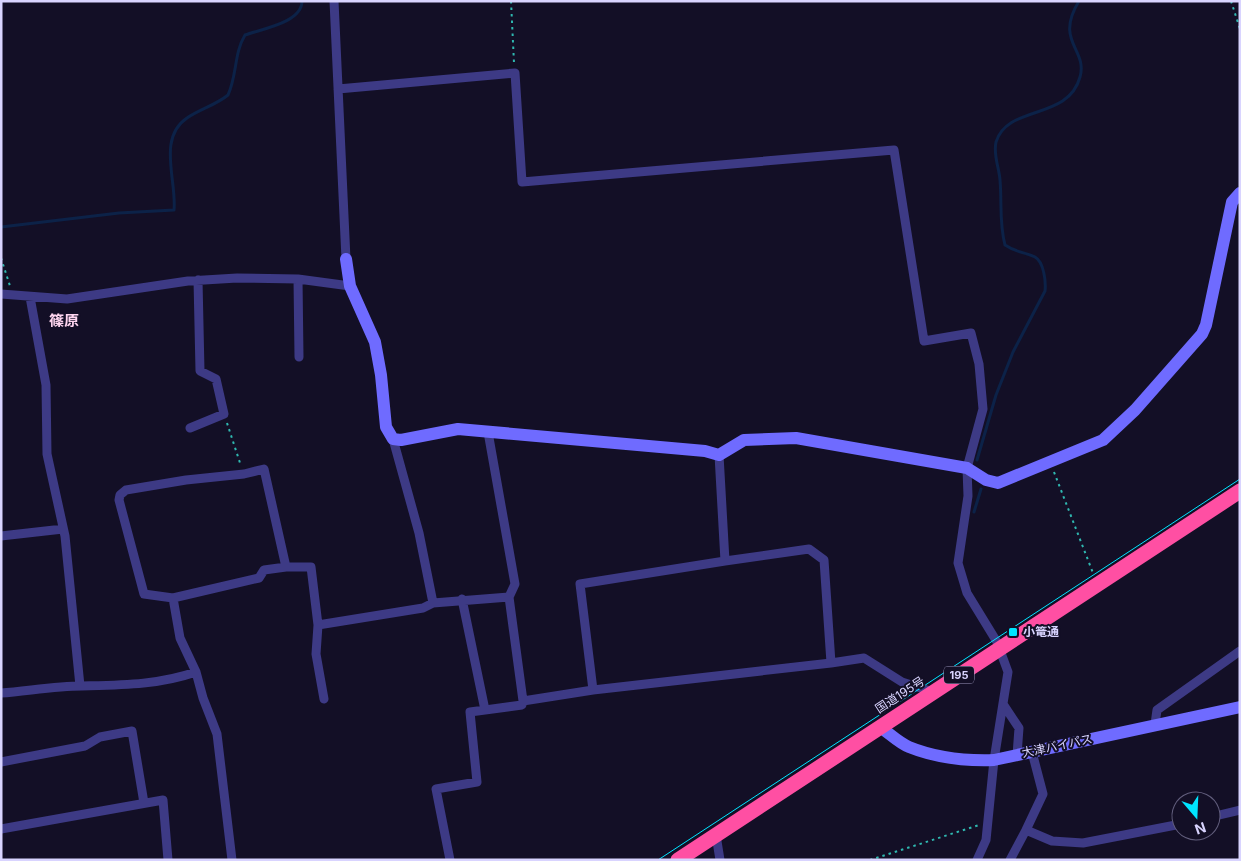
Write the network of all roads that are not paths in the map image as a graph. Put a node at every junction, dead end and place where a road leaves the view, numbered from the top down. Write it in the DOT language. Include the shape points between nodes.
graph roads {
  1 [pos="334,1"];
  2 [pos="338,89"];
  3 [pos="1240,193"];
  4 [pos="346,259"];
  5 [pos="298,278"];
  6 [pos="198,280"];
  7 [pos="350,286"];
  8 [pos="1,294"];
  9 [pos="30,297"];
  10 [pos="300,357"];
  11 [pos="190,428"];
  12 [pos="488,432"];
  13 [pos="393,439"];
  14 [pos="719,455"];
  15 [pos="967,468"];
  16 [pos="1240,491"];
  17 [pos="63,530"];
  18 [pos="1,536"];
  19 [pos="725,561"];
  20 [pos="286,567"];
  21 [pos="508,597"];
  22 [pos="173,598"];
  23 [pos="462,599"];
  24 [pos="433,603"];
  25 [pos="318,625"];
  26 [pos="1000,648"];
  27 [pos="1240,651"];
  28 [pos="831,663"];
  29 [pos="196,672"];
  30 [pos="80,686"];
  31 [pos="593,690"];
  32 [pos="933,692"];
  33 [pos="1,693"];
  34 [pos="324,699"];
  35 [pos="523,701"];
  36 [pos="1003,704"];
  37 [pos="1240,707"];
  38 [pos="485,710"];
  39 [pos="1155,724"];
  40 [pos="880,726"];
  41 [pos="1032,752"];
  42 [pos="1017,755"];
  43 [pos="994,760"];
  44 [pos="1,762"];
  45 [pos="144,803"];
  46 [pos="1240,810"];
  47 [pos="1221,815"];
  48 [pos="1171,826"];
  49 [pos="1,829"];
  50 [pos="1026,830"];
  51 [pos="716,835"];
  52 [pos="168,860"];
  53 [pos="232,860"];
  54 [pos="450,860"];
  55 [pos="678,860"];
  56 [pos="720,860"];
  57 [pos="978,860"];
  58 [pos="1010,860"];
  1 -- 2 [label="street"];
  2 -- 4 [label="street"];
  2 -- 15 [label="street" via="515,73 522,182 894,150 924,341 971,333 979,364 983,409"];
  3 -- 15 [label="street" via="1232,202 1202,334 1135,410 1103,440 998,483 986,480"];
  4 -- 7 [label="street"];
  5 -- 6 [label="street"];
  5 -- 7 [label="street"];
  5 -- 10 [label="street"];
  6 -- 9 [label="street" via="67,299"];
  6 -- 11 [label="street" via="200,371 216,379 224,414"];
  7 -- 13 [label="street" via="375,342 386,427"];
  8 -- 9 [label="street"];
  9 -- 17 [label="street" via="46,385 47,454"];
  12 -- 13 [label="street" via="458,429"];
  12 -- 14 [label="street" via="705,451"];
  12 -- 21 [label="street" via="515,584"];
  13 -- 24 [label="street" via="419,533"];
  14 -- 15 [label="street" via="744,440 796,438"];
  14 -- 19 [label="street"];
  15 -- 26 [label="street" via="968,496 958,563 968,593"];
  16 -- 26 [label="highway, 国道195号 / 195"];
  17 -- 18 [label="street"];
  17 -- 30 [label="street"];
  19 -- 28 [label="street" via="809,549 824,560"];
  19 -- 31 [label="street" via="580,584"];
  20 -- 22 [label="street" via="264,570 259,578"];
  20 -- 22 [label="street" via="264,469 126,490 119,500 144,594"];
  20 -- 25 [label="street" via="311,567"];
  21 -- 23 [label="street"];
  21 -- 35 [label="street"];
  22 -- 29 [label="street" via="180,638"];
  23 -- 24 [label="street"];
  23 -- 38 [label="street"];
  24 -- 25 [label="street" via="422,608"];
  25 -- 34 [label="street" via="316,654"];
  26 -- 32 [label="highway, 国道195号 / 195"];
  26 -- 36 [label="street" via="1008,672"];
  27 -- 39 [label="street" via="1157,710"];
  28 -- 31 [label="street"];
  28 -- 32 [label="street" via="864,658 902,682"];
  29 -- 30 [label="street" via="161,682 130,686"];
  29 -- 53 [label="street" via="217,734"];
  30 -- 33 [label="street"];
  31 -- 35 [label="street"];
  32 -- 40 [label="highway, 国道195号 / 195"];
  35 -- 38 [label="street" via="522,706"];
  36 -- 42 [label="street" via="1019,728"];
  36 -- 43 [label="street"];
  37 -- 39 [label="street, 大津バイパス"];
  38 -- 54 [label="street" via="470,712 476,782 436,789"];
  39 -- 41 [label="street, 大津バイパス"];
  40 -- 43 [label="street, 大津バイパス" via="907,746 935,755"];
  40 -- 51 [label="highway, 国道195号 / 195"];
  41 -- 42 [label="street, 大津バイパス"];
  41 -- 50 [label="street" via="1043,794"];
  42 -- 43 [label="street, 大津バイパス"];
  43 -- 57 [label="street" via="986,840"];
  44 -- 45 [label="street" via="85,746 100,737 132,731"];
  45 -- 49 [label="street"];
  45 -- 52 [label="street" via="163,800"];
  46 -- 47 [label="street"];
  48 -- 50 [label="street" via="1083,843 1052,841"];
  50 -- 58 [label="street"];
  51 -- 55 [label="highway, 国道195号 / 195"];
  51 -- 56 [label="street"];
}
